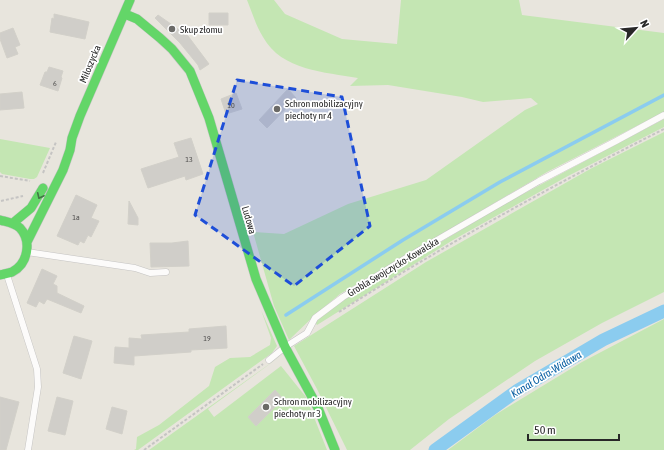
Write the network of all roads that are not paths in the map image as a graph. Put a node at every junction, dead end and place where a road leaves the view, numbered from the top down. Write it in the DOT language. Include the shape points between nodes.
graph roads {
  1 [pos="130,0"];
  2 [pos="125,14"];
  3 [pos="664,115"];
  4 [pos="72,138"];
  5 [pos="57,159"];
  6 [pos="44,178"];
  7 [pos="1,218"];
  8 [pos="13,223"];
  9 [pos="27,242"];
  10 [pos="27,252"];
  11 [pos="166,272"];
  12 [pos="3,275"];
  13 [pos="285,347"];
  14 [pos="268,360"];
  15 [pos="28,450"];
  16 [pos="335,450"];
  1 -- 2 [label="street, Miłoszycka"];
  2 -- 4 [label="street, Miłoszycka"];
  2 -- 13 [label="street, Ludowa" via="137,19 160,38 190,71 209,118 256,279"];
  3 -- 13 [label="lane, Grobla Swojczycko-Kowalska" via="539,181 406,258 315,318 307,333"];
  4 -- 5 [label="street, Miłoszycka"];
  4 -- 9 [label="street, Miłoszycka" via="63,170"];
  6 -- 8 [label="street, one-way" via="36,204 26,215"];
  7 -- 8 [label="street"];
  8 -- 9 [label="street" via="20,228"];
  9 -- 10 [label="street"];
  10 -- 11 [label="lane" via="135,268 150,273"];
  10 -- 12 [label="street" via="25,260 14,272"];
  12 -- 15 [label="lane" via="37,369 38,387"];
  13 -- 14 [label="lane, Grobla Swojczycko-Kowalska"];
  13 -- 16 [label="street, Ludowa" via="318,408"];
}
